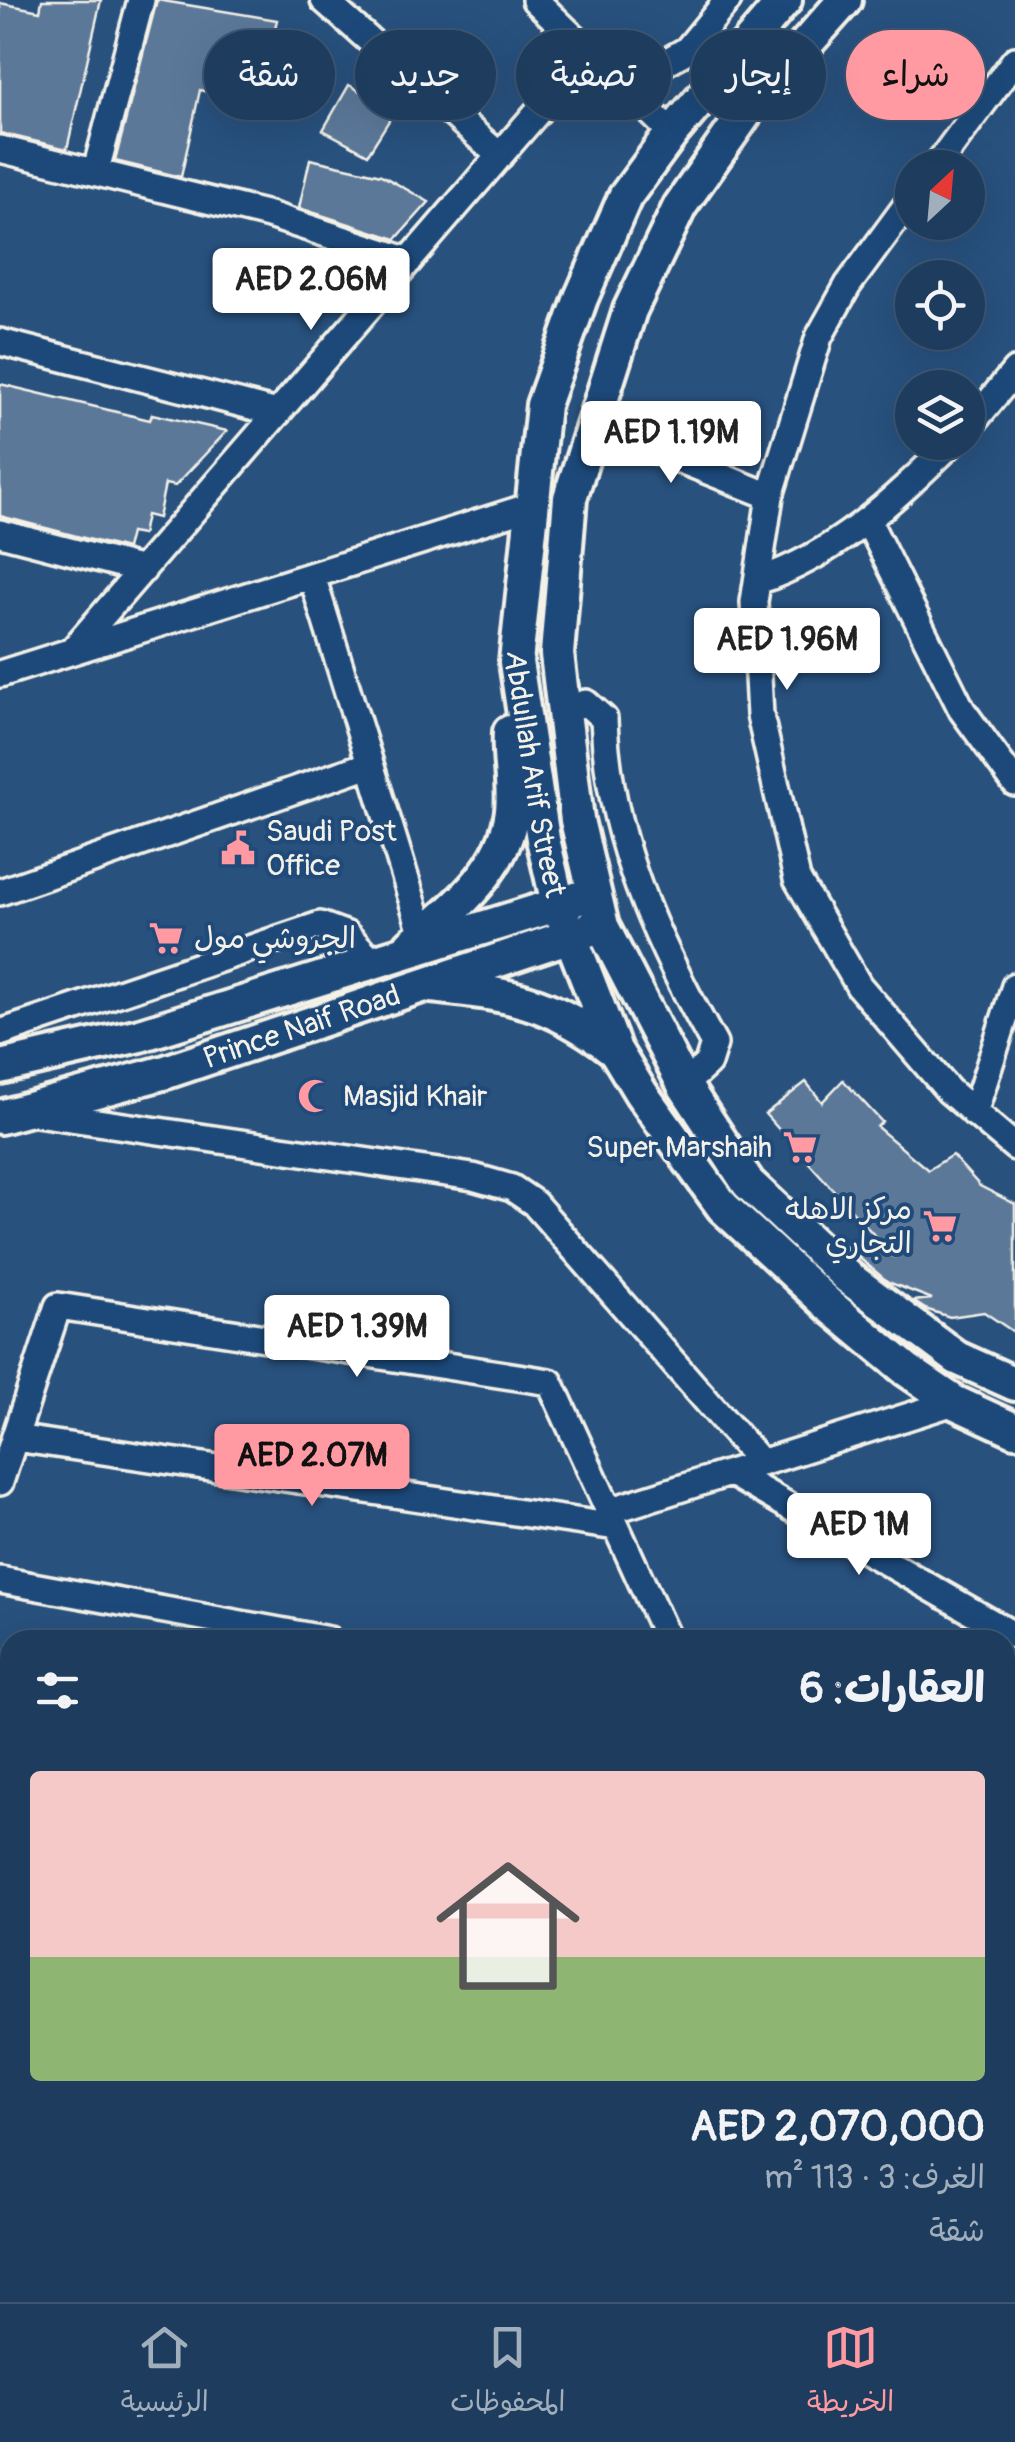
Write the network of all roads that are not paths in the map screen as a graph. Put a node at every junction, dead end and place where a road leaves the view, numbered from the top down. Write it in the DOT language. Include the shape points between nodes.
graph roads {
  1 [pos="141,0"];
  2 [pos="324,0"];
  3 [pos="728,0"];
  4 [pos="785,0"];
  5 [pos="845,0"];
  6 [pos="549,5"];
  7 [pos="572,30"];
  8 [pos="671,59"];
  9 [pos="1015,60"];
  10 [pos="531,120"];
  11 [pos="659,120"];
  12 [pos="672,133"];
  13 [pos="0,149"];
  14 [pos="948,150"];
  15 [pos="500,156"];
  16 [pos="96,170"];
  17 [pos="895,221"];
  18 [pos="409,261"];
  19 [pos="0,342"];
  20 [pos="1015,371"];
  21 [pos="985,407"];
  22 [pos="278,413"];
  23 [pos="593,425"];
  24 [pos="934,460"];
  25 [pos="770,496"];
  26 [pos="531,506"];
  27 [pos="869,523"];
  28 [pos="0,533"];
  29 [pos="142,570"];
  30 [pos="312,576"];
  31 [pos="758,580"];
  32 [pos="72,652"];
  33 [pos="516,662"];
  34 [pos="0,674"];
  35 [pos="564,709"];
  36 [pos="370,764"];
  37 [pos="1015,783"];
  38 [pos="0,892"];
  39 [pos="597,910"];
  40 [pos="563,920"];
  41 [pos="399,950"];
  42 [pos="416,984"];
  43 [pos="1015,986"];
  44 [pos="0,1032"];
  45 [pos="615,1050"];
  46 [pos="0,1067"];
  47 [pos="684,1086"];
  48 [pos="974,1113"];
  49 [pos="12,1114"];
  50 [pos="1015,1147"];
  51 [pos="1015,1384"];
  52 [pos="954,1402"];
  53 [pos="1015,1430"];
  54 [pos="15,1438"];
  55 [pos="761,1463"];
  56 [pos="732,1473"];
  57 [pos="0,1482"];
  58 [pos="613,1519"];
  59 [pos="0,1580"];
  60 [pos="273,1630"];
  61 [pos="663,1630"];
  62 [pos="1005,1630"];
  1 -- 16 [label="street"];
  2 -- 15 [label="street"];
  3 -- 8 [label="street" via="687,50"];
  4 -- 12 [label="main road, Abdullah Arif Street"];
  5 -- 23 [label="main road, Abdullah Arif Street" via="749,108 680,206 630,310"];
  6 -- 7 [label="street"];
  9 -- 14 [label="street"];
  10 -- 15 [label="street"];
  11 -- 12 [label="street"];
  12 -- 26 [label="main road, Abdullah Arif Street" via="625,197 581,298 543,404"];
  13 -- 16 [label="street"];
  15 -- 18 [label="street"];
  16 -- 18 [label="street" via="269,215"];
  17 -- 25 [label="street" via="819,338"];
  18 -- 22 [label="street"];
  19 -- 22 [label="street"];
  20 -- 21 [label="street"];
  22 -- 29 [label="street"];
  23 -- 25 [label="street"];
  23 -- 35 [label="main road, Abdullah Arif Street" via="570,498 557,654"];
  24 -- 27 [label="street"];
  25 -- 31 [label="street"];
  26 -- 30 [label="street"];
  26 -- 33 [label="main road, Abdullah Arif Street"];
  27 -- 31 [label="street" via="797,568"];
  27 -- 37 [label="street" via="962,710"];
  28 -- 29 [label="street"];
  29 -- 32 [label="street"];
  30 -- 32 [label="street"];
  30 -- 36 [label="street"];
  31 -- 48 [label="street" via="760,715 797,879 859,986"];
  32 -- 34 [label="street"];
  33 -- 40 [label="main road, Abdullah Arif Street"];
  33 -- 41 [label="main road" via="506,838 480,882"];
  35 -- 39 [label="main road, Abdullah Arif Street" via="577,820"];
  35 -- 47 [label="street" via="586,703 604,719 604,750 644,907 714,1044 708,1063"];
  36 -- 38 [label="street"];
  36 -- 41 [label="street"];
  39 -- 40 [label="main road, Prince Naif Road"];
  39 -- 47 [label="main road, Abdullah Arif Street"];
  40 -- 41 [label="main road, Prince Naif Road"];
  40 -- 42 [label="main road, Prince Naif Road"];
  40 -- 45 [label="main road, Abdullah Arif Street"];
  41 -- 44 [label="street" via="320,926"];
  41 -- 46 [label="main road, Prince Naif Road" via="140,1035"];
  42 -- 45 [label="main road" via="520,998 573,1018"];
  42 -- 49 [label="main road, Prince Naif Road" via="166,1072"];
  43 -- 48 [label="street"];
  45 -- 52 [label="main road, Abdullah Arif Street" via="723,1206 830,1306"];
  47 -- 51 [label="main road, Abdullah Arif Street" via="748,1183 849,1278 957,1358"];
  48 -- 50 [label="street"];
  49 -- 55 [label="street" via="473,1177 512,1188 534,1203"];
  52 -- 53 [label="main road, Abdullah Arif Street"];
  52 -- 55 [label="street"];
  54 -- 57 [label="street"];
  54 -- 58 [label="street"];
  54 -- 58 [label="street" via="58,1306 550,1382"];
  55 -- 56 [label="street"];
  56 -- 58 [label="street"];
  56 -- 62 [label="street"];
  58 -- 61 [label="street"];
  59 -- 60 [label="street"];
}
